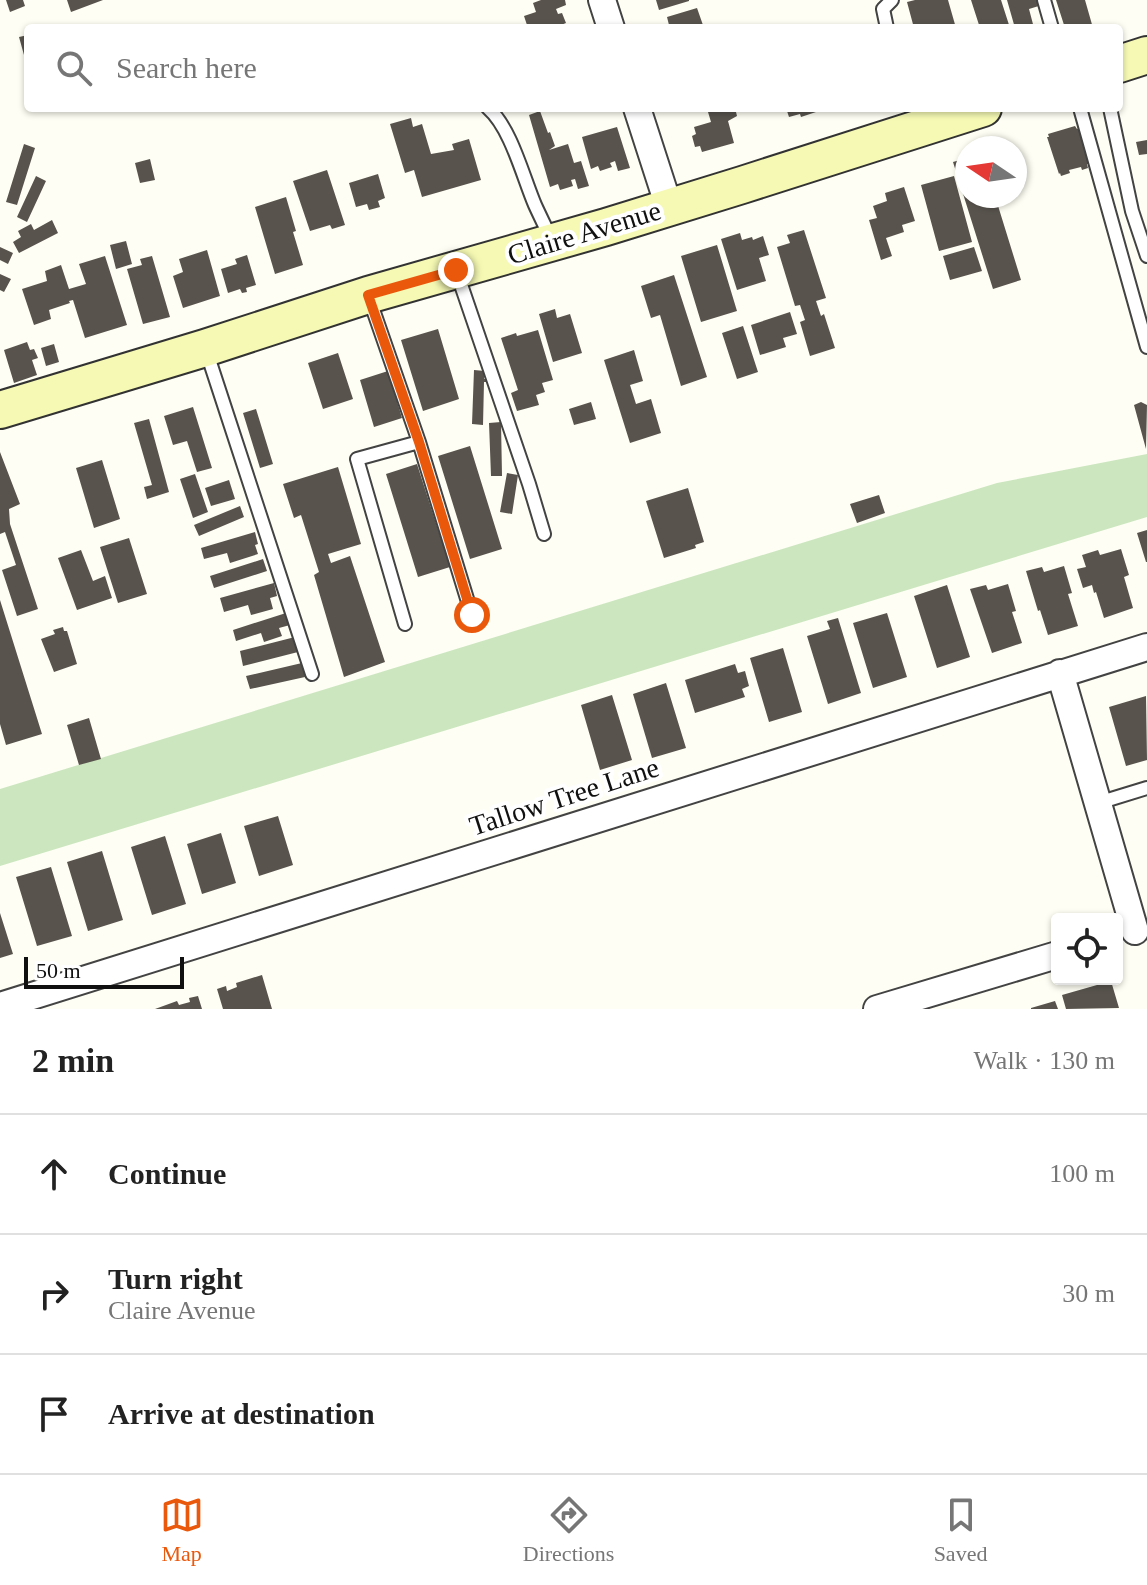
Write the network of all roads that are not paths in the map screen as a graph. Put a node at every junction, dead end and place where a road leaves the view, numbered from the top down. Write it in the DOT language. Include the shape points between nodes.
graph roads {
  1 [pos="602,0"];
  2 [pos="892,0"];
  3 [pos="1044,0"];
  4 [pos="610,24"];
  5 [pos="886,24"];
  6 [pos="1051,24"];
  7 [pos="1147,55"];
  8 [pos="1123,63"];
  9 [pos="492,112"];
  10 [pos="638,112"];
  11 [pos="966,112"];
  12 [pos="1081,112"];
  13 [pos="1111,112"];
  14 [pos="669,207"];
  15 [pos="552,242"];
  16 [pos="1147,256"];
  17 [pos="456,270"];
  18 [pos="368,295"];
  19 [pos="1147,347"];
  20 [pos="205,348"];
  21 [pos="0,410"];
  22 [pos="419,442"];
  23 [pos="544,534"];
  24 [pos="472,615"];
  25 [pos="405,624"];
  26 [pos="1147,647"];
  27 [pos="1060,673"];
  28 [pos="312,674"];
  29 [pos="1147,788"];
  30 [pos="1098,803"];
  31 [pos="1133,932"];
  32 [pos="1051,957"];
  33 [pos="0,1006"];
  34 [pos="877,1009"];
  1 -- 4 [label="street"];
  2 -- 5 [label="lane" via="883,9"];
  3 -- 6 [label="lane"];
  7 -- 8 [label="street"];
  9 -- 15 [label="lane" via="513,146"];
  10 -- 14 [label="street"];
  11 -- 14 [label="street, Claire Avenue" via="908,126"];
  12 -- 19 [label="lane"];
  13 -- 16 [label="lane"];
  14 -- 15 [label="street, Claire Avenue"];
  15 -- 17 [label="street, Claire Avenue"];
  17 -- 18 [label="street, Claire Avenue"];
  17 -- 23 [label="lane"];
  18 -- 20 [label="street, Claire Avenue"];
  18 -- 22 [label="lane"];
  20 -- 21 [label="street, Claire Avenue"];
  20 -- 28 [label="lane"];
  22 -- 24 [label="lane"];
  22 -- 25 [label="lane" via="357,459"];
  26 -- 27 [label="street, Tallow Tree Lane"];
  27 -- 30 [label="street"];
  27 -- 33 [label="street, Tallow Tree Lane"];
  29 -- 30 [label="lane"];
  30 -- 31 [label="street"];
  32 -- 34 [label="street"];
}
